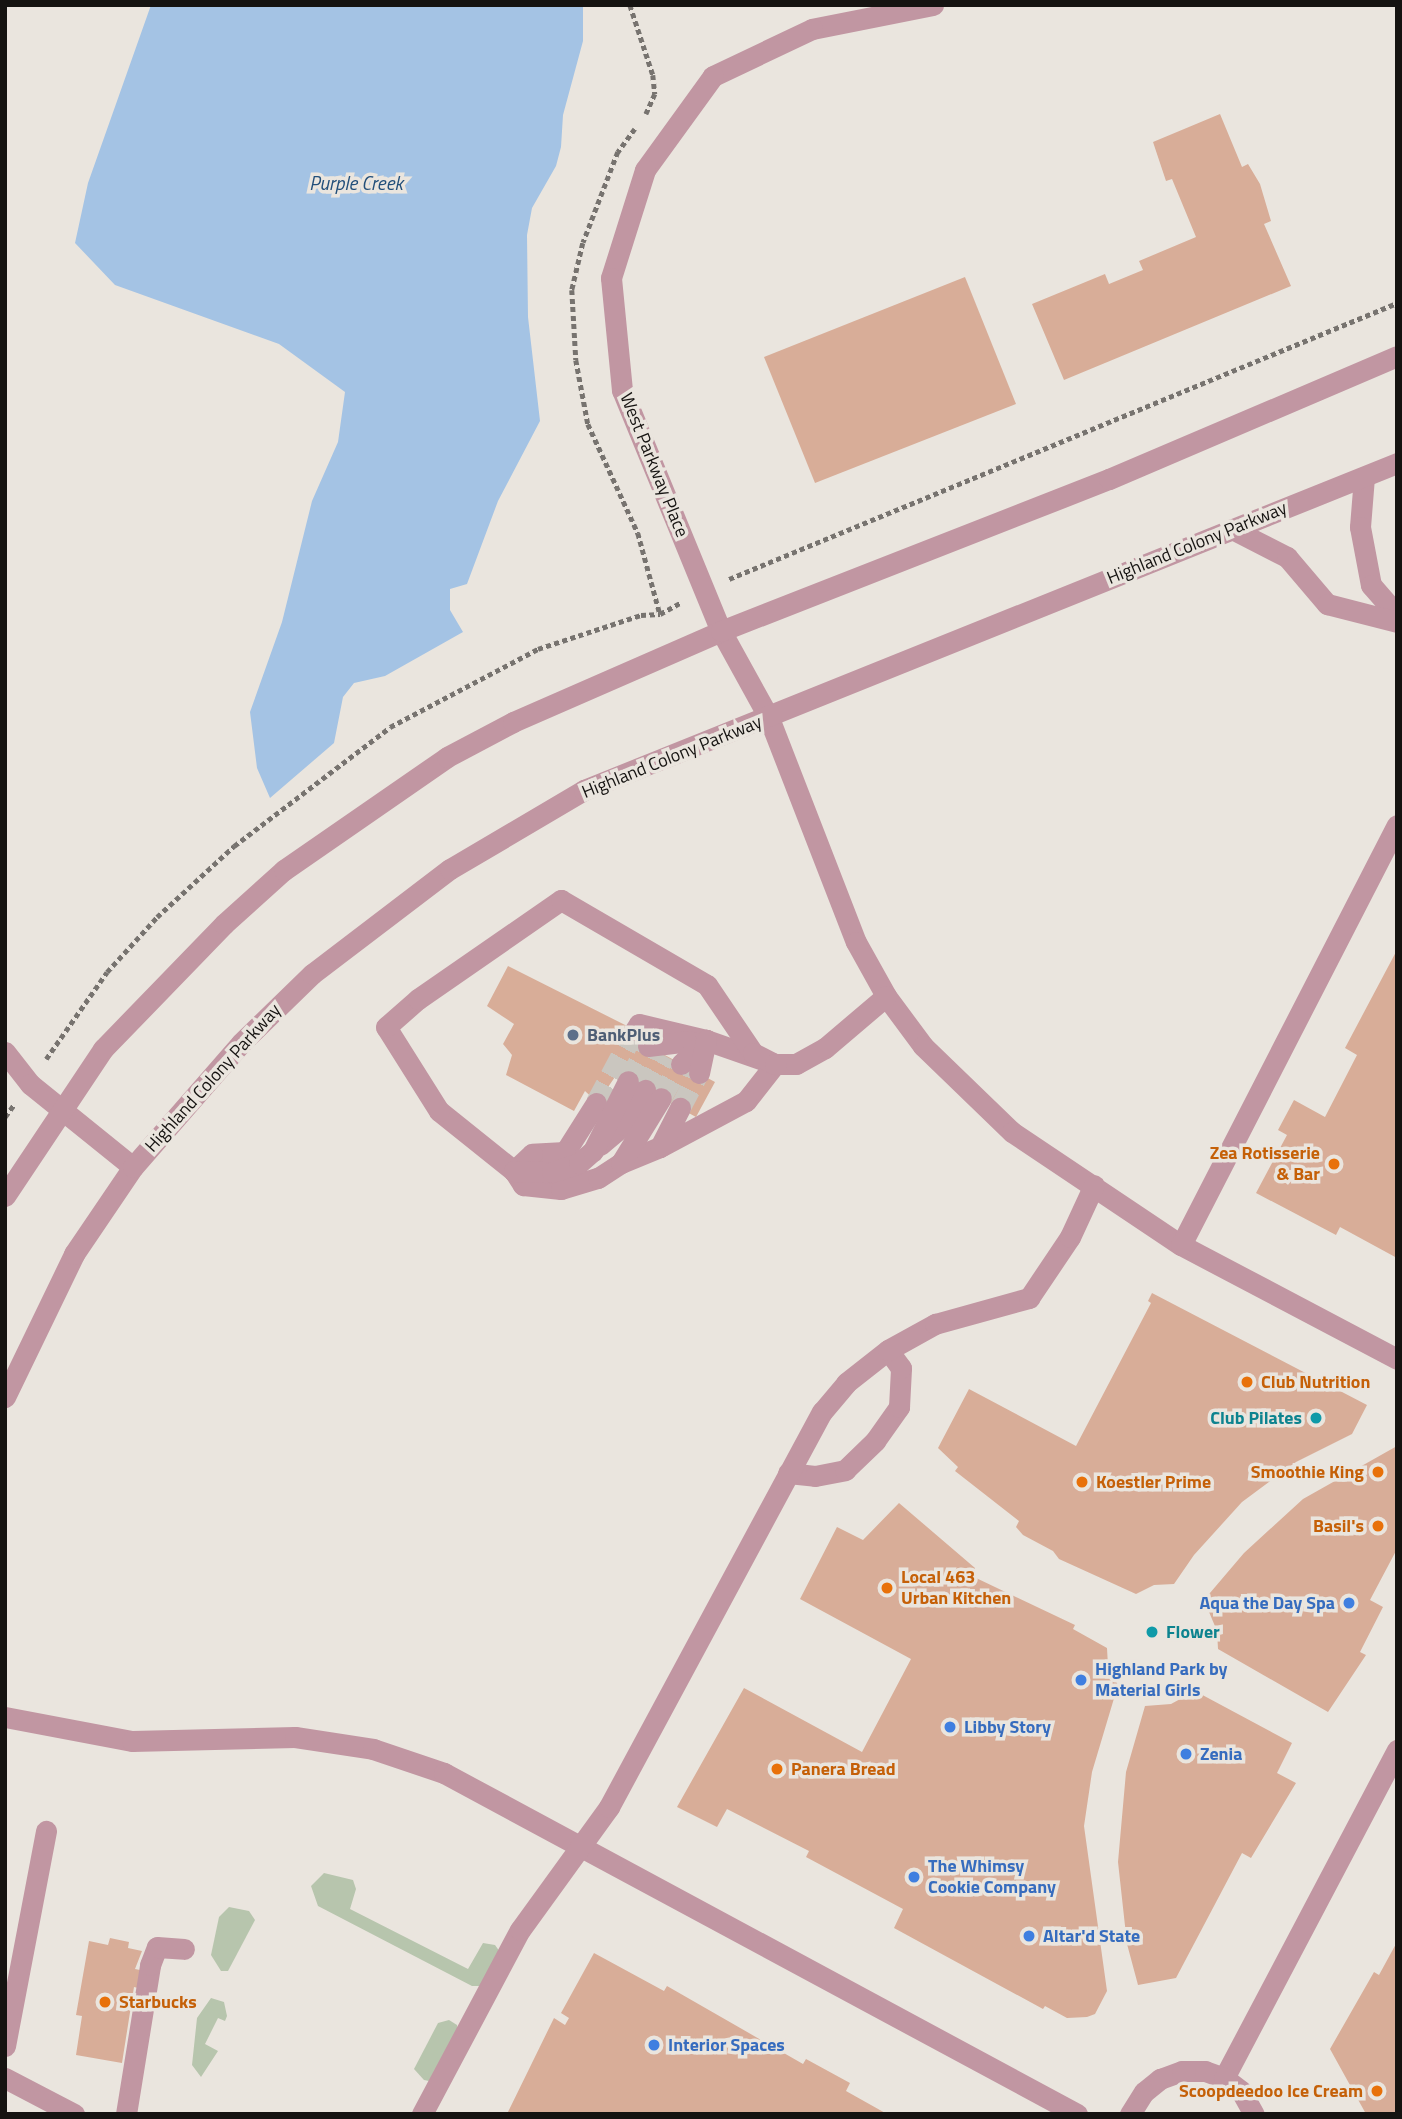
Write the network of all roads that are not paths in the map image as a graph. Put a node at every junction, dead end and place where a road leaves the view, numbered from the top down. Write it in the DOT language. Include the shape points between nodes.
graph roads {
  1 [pos="933,5"];
  2 [pos="1397,356"];
  3 [pos="1397,463"];
  4 [pos="1364,477"];
  5 [pos="1232,529"];
  6 [pos="1397,615"];
  7 [pos="1397,622"];
  8 [pos="720,631"];
  9 [pos="769,718"];
  10 [pos="1397,825"];
  11 [pos="886,996"];
  12 [pos="706,1040"];
  13 [pos="666,1054"];
  14 [pos="6,1055"];
  15 [pos="775,1064"];
  16 [pos="596,1103"];
  17 [pos="680,1108"];
  18 [pos="62,1109"];
  19 [pos="660,1146"];
  20 [pos="621,1163"];
  21 [pos="133,1167"];
  22 [pos="514,1171"];
  23 [pos="1094,1185"];
  24 [pos="5,1196"];
  25 [pos="1181,1245"];
  26 [pos="888,1350"];
  27 [pos="1397,1359"];
  28 [pos="5,1397"];
  29 [pos="788,1473"];
  30 [pos="5,1717"];
  31 [pos="1397,1750"];
  32 [pos="46,1831"];
  33 [pos="578,1848"];
  34 [pos="184,1949"];
  35 [pos="5,2046"];
  36 [pos="5,2078"];
  37 [pos="1224,2078"];
  38 [pos="74,2114"];
  39 [pos="126,2114"];
  40 [pos="422,2114"];
  41 [pos="1076,2114"];
  42 [pos="1130,2114"];
  43 [pos="1254,2114"];
  1 -- 8 [label="street, West Parkway Place" via="812,29 713,76 645,170 611,278 622,390"];
  2 -- 8 [label="street" via="1109,479"];
  3 -- 4 [label="street, Highland Colony Parkway"];
  4 -- 5 [label="street, Highland Colony Parkway"];
  4 -- 6 [label="street" via="1360,527 1371,585"];
  5 -- 7 [label="street" via="1287,557 1327,604"];
  5 -- 9 [label="street, Highland Colony Parkway"];
  8 -- 9 [label="street, West Parkway Place"];
  8 -- 18 [label="street" via="513,722 447,757 363,812 284,870 215,932 103,1049"];
  9 -- 11 [label="street, West Parkway Place" via="856,942"];
  9 -- 21 [label="street, Highland Colony Parkway" via="584,790 450,869 312,974 241,1043"];
  10 -- 25 [label="street"];
  11 -- 15 [label="street" via="825,1048 796,1064"];
  11 -- 23 [label="street, West Parkway Place" via="923,1046 969,1094 1012,1132"];
  12 -- 13 [label="street"];
  12 -- 13 [label="street"];
  12 -- 13 [label="street" via="639,1024"];
  12 -- 15 [label="street"];
  14 -- 18 [label="street" via="30,1084"];
  15 -- 19 [label="street" via="746,1101"];
  15 -- 22 [label="street" via="753,1053 707,985 561,900 418,999 386,1027 439,1111"];
  16 -- 22 [label="street" via="565,1152 532,1154"];
  17 -- 19 [label="street"];
  18 -- 21 [label="street"];
  18 -- 24 [label="street"];
  19 -- 20 [label="street"];
  20 -- 22 [label="street" via="598,1178 561,1189 523,1185"];
  20 -- 22 [label="street" via="645,1090 579,1163 552,1172"];
  21 -- 28 [label="street, Highland Colony Parkway" via="74,1254"];
  23 -- 25 [label="street, West Parkway Place"];
  23 -- 26 [label="street" via="1070,1237 1029,1298 935,1324"];
  25 -- 27 [label="street, West Parkway Place"];
  26 -- 29 [label="street" via="846,1383 822,1412"];
  26 -- 29 [label="street" via="901,1368 899,1407 875,1441 845,1470 815,1476"];
  29 -- 33 [label="street" via="629,1770"];
  30 -- 33 [label="street" via="132,1741 295,1737 373,1749 444,1773"];
  31 -- 37 [label="street"];
  32 -- 35 [label="street"];
  33 -- 40 [label="street" via="520,1930"];
  33 -- 41 [label="street"];
  34 -- 39 [label="street" via="157,1947 150,1965"];
  36 -- 38 [label="street"];
  37 -- 42 [label="street" via="1205,2071 1182,2071 1160,2079 1144,2092"];
  37 -- 43 [label="street" via="1241,2091"];
}
